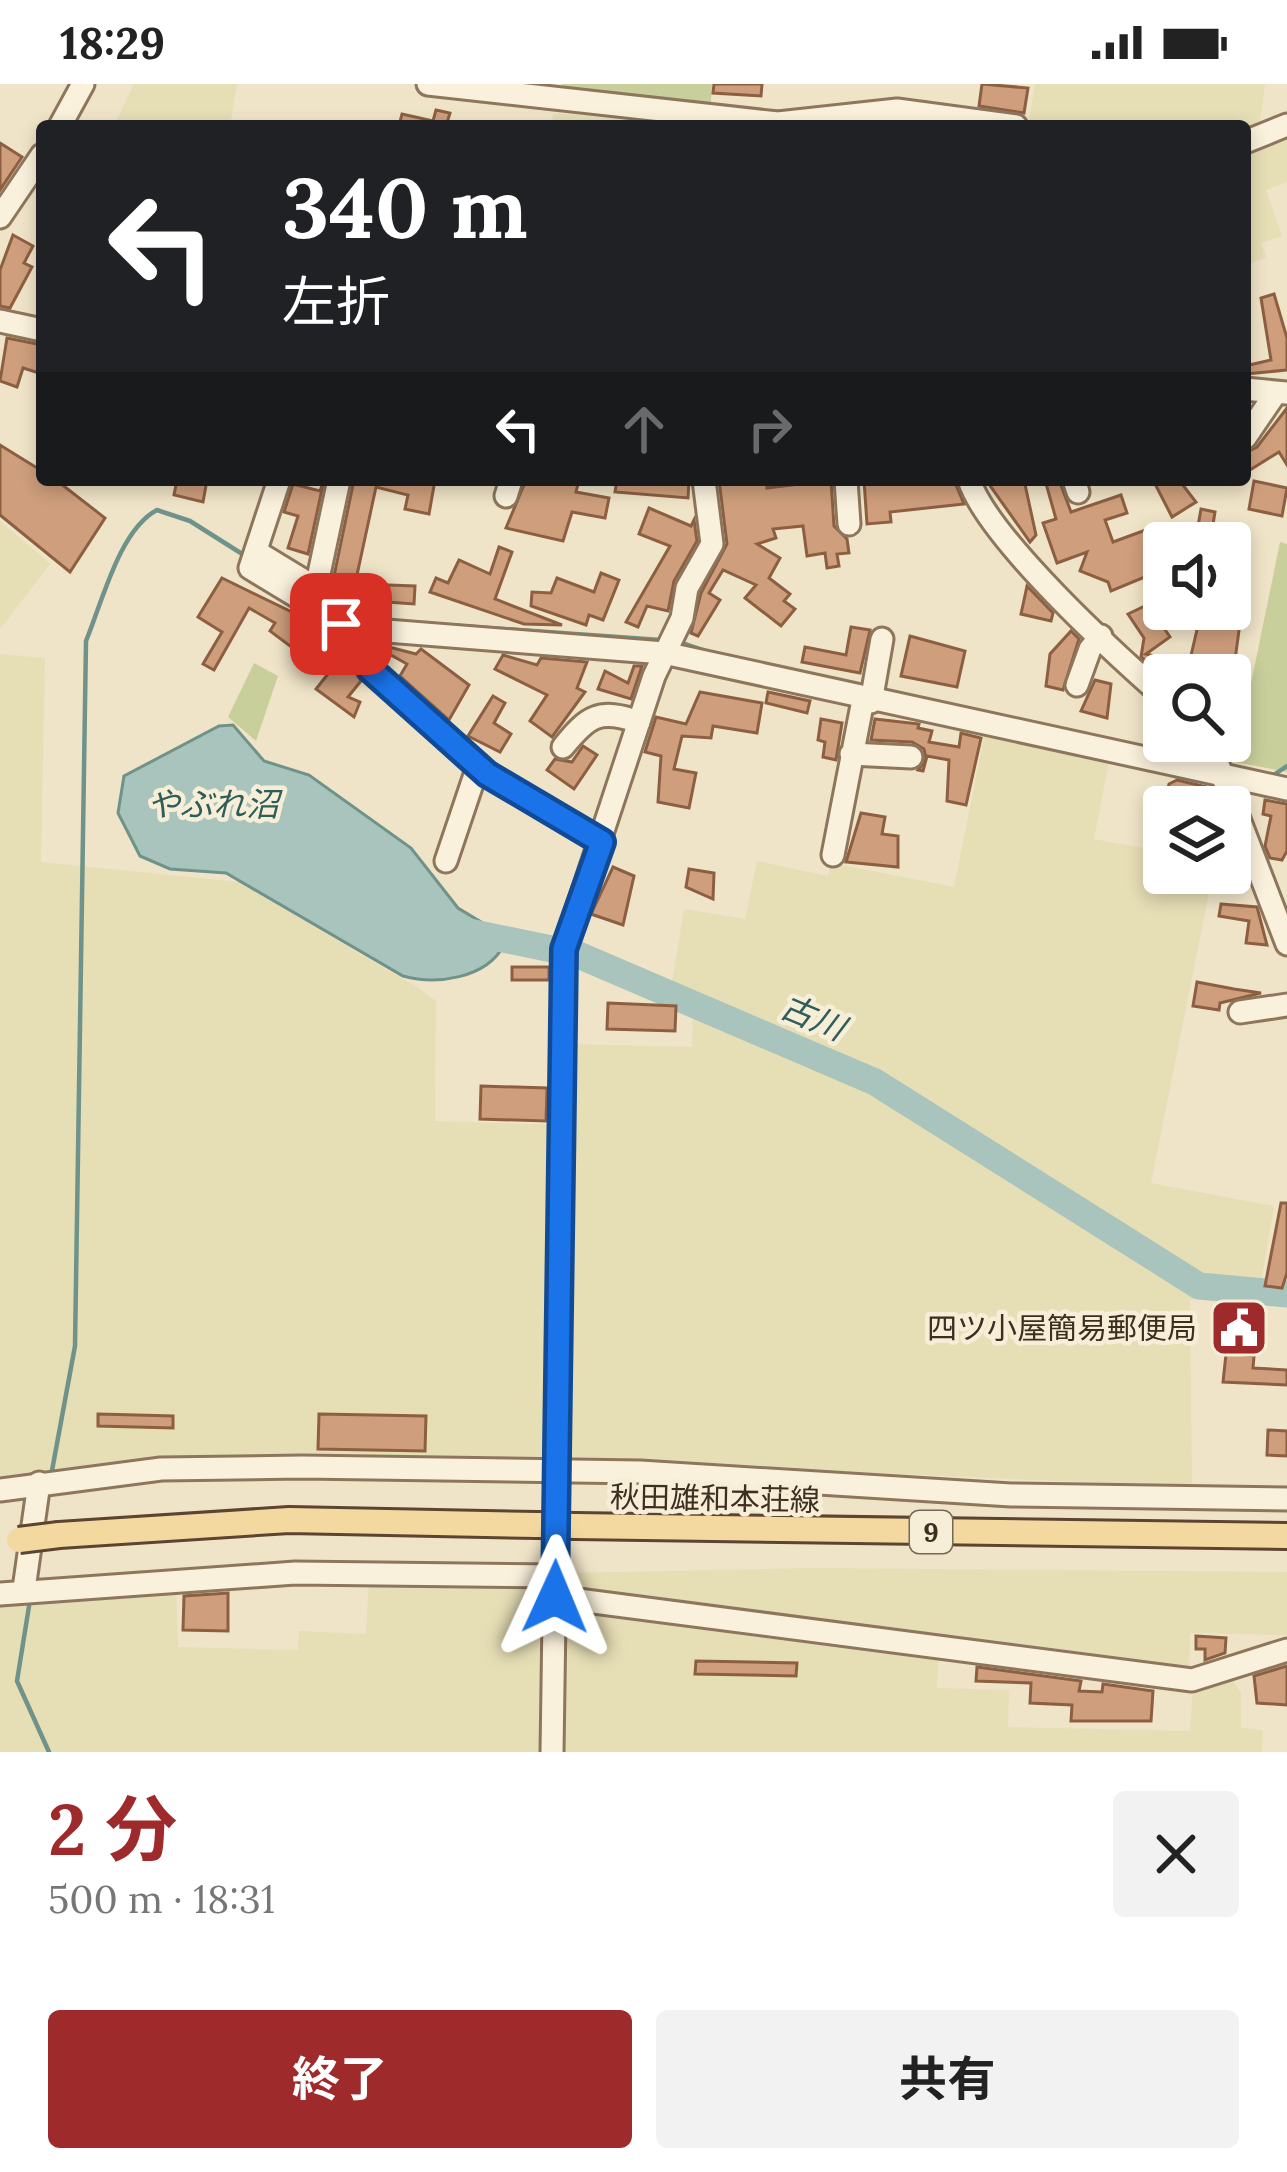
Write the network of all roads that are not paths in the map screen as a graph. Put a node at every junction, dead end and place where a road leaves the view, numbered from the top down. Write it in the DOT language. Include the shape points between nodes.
graph roads {
  1 [pos="83,84"];
  2 [pos="428,84"];
  3 [pos="896,118"];
  4 [pos="63,120"];
  5 [pos="751,120"];
  6 [pos="849,120"];
  7 [pos="926,120"];
  8 [pos="1287,125"];
  9 [pos="1251,140"];
  10 [pos="36,164"];
  11 [pos="0,217"];
  12 [pos="0,321"];
  13 [pos="36,329"];
  14 [pos="1251,390"];
  15 [pos="1281,393"];
  16 [pos="1251,430"];
  17 [pos="277,486"];
  18 [pos="338,486"];
  19 [pos="705,486"];
  20 [pos="846,486"];
  21 [pos="972,486"];
  22 [pos="848,524"];
  23 [pos="255,556"];
  24 [pos="341,624"];
  25 [pos="1101,637"];
  26 [pos="881,639"];
  27 [pos="666,647"];
  28 [pos="1143,677"];
  29 [pos="1077,685"];
  30 [pos="870,695"];
  31 [pos="639,722"];
  32 [pos="562,747"];
  33 [pos="1143,747"];
  34 [pos="851,754"];
  35 [pos="911,758"];
  36 [pos="1216,762"];
  37 [pos="1219,762"];
  38 [pos="478,766"];
  39 [pos="1287,789"];
  40 [pos="602,842"];
  41 [pos="833,855"];
  42 [pos="446,861"];
  43 [pos="1287,944"];
  44 [pos="1287,1005"];
  45 [pos="1240,1012"];
  46 [pos="556,1470"];
  47 [pos="47,1482"];
  48 [pos="0,1490"];
  49 [pos="1287,1499"];
  50 [pos="1287,1536"];
  51 [pos="9,1541"];
  52 [pos="555,1586"];
  53 [pos="24,1588"];
  54 [pos="0,1594"];
  55 [pos="1287,1650"];
  56 [pos="552,1752"];
  1 -- 4 [label="street"];
  2 -- 5 [label="street"];
  3 -- 6 [label="street"];
  3 -- 7 [label="street"];
  8 -- 9 [label="street"];
  10 -- 11 [label="street"];
  12 -- 13 [label="street"];
  14 -- 15 [label="street"];
  15 -- 16 [label="street"];
  17 -- 23 [label="street"];
  18 -- 23 [label="street" via="316,588"];
  19 -- 27 [label="street" via="712,544"];
  20 -- 22 [label="street"];
  21 -- 25 [label="street" via="989,515"];
  23 -- 24 [label="street" via="250,568"];
  24 -- 27 [label="street" via="382,633"];
  24 -- 38 [label="street" via="371,670"];
  25 -- 28 [label="street"];
  25 -- 29 [label="street"];
  26 -- 30 [label="street"];
  27 -- 30 [label="street"];
  27 -- 31 [label="street"];
  30 -- 33 [label="street"];
  30 -- 34 [label="street"];
  31 -- 32 [label="street" via="597,713"];
  31 -- 40 [label="street"];
  34 -- 35 [label="street"];
  34 -- 41 [label="street"];
  36 -- 43 [label="street"];
  37 -- 39 [label="street"];
  38 -- 40 [label="street"];
  38 -- 42 [label="street"];
  40 -- 46 [label="street" via="564,949"];
  44 -- 45 [label="street"];
  46 -- 47 [label="street" via="160,1469"];
  46 -- 49 [label="street" via="1011,1495"];
  46 -- 52 [label="street"];
  47 -- 48 [label="street"];
  47 -- 53 [label="street"];
  50 -- 51 [label="main road, 秋田雄和本荘線 / 9, bridge" via="301,1520"];
  52 -- 53 [label="street" via="295,1573"];
  52 -- 55 [label="street" via="1192,1680"];
  52 -- 56 [label="street"];
  53 -- 54 [label="street"];
}
